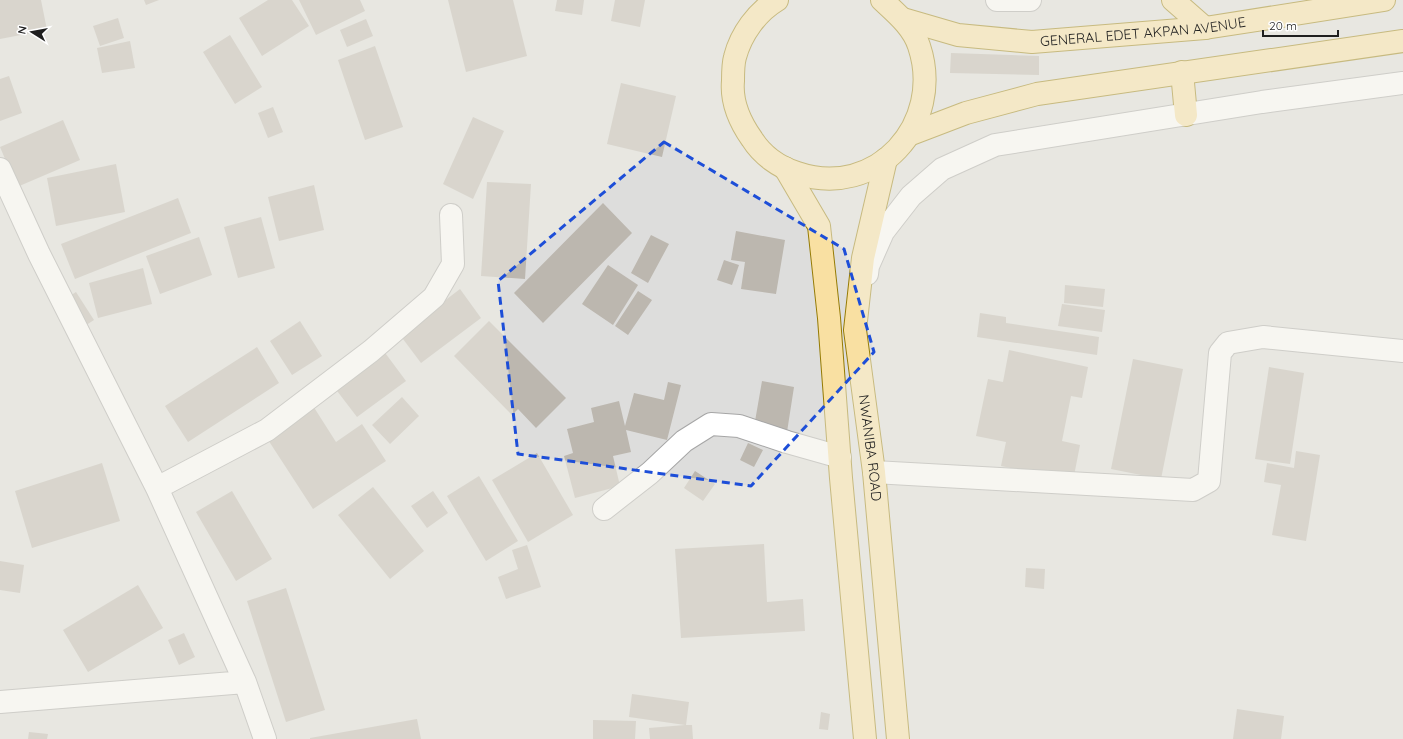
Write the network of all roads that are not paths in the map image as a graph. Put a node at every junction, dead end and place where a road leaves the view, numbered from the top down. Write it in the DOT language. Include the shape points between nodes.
graph roads {
  1 [pos="763,0"];
  2 [pos="777,0"];
  3 [pos="882,0"];
  4 [pos="996,0"];
  5 [pos="1030,0"];
  6 [pos="1173,0"];
  7 [pos="1384,0"];
  8 [pos="903,19"];
  9 [pos="748,27"];
  10 [pos="1205,28"];
  11 [pos="1403,41"];
  12 [pos="1182,72"];
  13 [pos="1403,83"];
  14 [pos="1186,115"];
  15 [pos="910,134"];
  16 [pos="886,159"];
  17 [pos="784,168"];
  18 [pos="0,169"];
  19 [pos="451,215"];
  20 [pos="855,330"];
  21 [pos="1403,351"];
  22 [pos="840,457"];
  23 [pos="874,472"];
  24 [pos="157,488"];
  25 [pos="604,509"];
  26 [pos="245,682"];
  27 [pos="0,702"];
  28 [pos="265,739"];
  29 [pos="865,739"];
  30 [pos="898,739"];
  1 -- 9 [label="main road"];
  2 -- 9 [label="main road" via="768,5"];
  3 -- 8 [label="main road"];
  4 -- 5 [label="street"];
  6 -- 10 [label="main road"];
  7 -- 10 [label="main road, GENERAL EDET AKPAN AVENUE"];
  8 -- 10 [label="main road, GENERAL EDET AKPAN AVENUE" via="958,35 1032,42"];
  8 -- 15 [label="main road" via="919,45 925,75 922,105"];
  9 -- 17 [label="main road" via="735,57 732,90 740,122 758,149"];
  11 -- 12 [label="main road"];
  12 -- 14 [label="main road"];
  12 -- 15 [label="main road" via="1037,94 966,113"];
  13 -- 14 [label="street"];
  14 -- 20 [label="street" via="995,145 942,169 911,196 883,232 868,266"];
  15 -- 16 [label="main road" via="900,148"];
  16 -- 17 [label="main road" via="863,173 837,179 810,177"];
  16 -- 20 [label="main road, NWANIBA ROAD" via="863,258"];
  17 -- 22 [label="main road" via="819,226"];
  18 -- 24 [label="street" via="39,254"];
  19 -- 24 [label="street" via="453,264 434,297 371,351 267,430"];
  20 -- 23 [label="main road, NWANIBA ROAD"];
  21 -- 23 [label="street" via="1263,337 1228,343 1220,353 1209,481 1193,490"];
  22 -- 25 [label="street" via="739,426 711,424 684,441 650,473"];
  22 -- 29 [label="main road"];
  23 -- 30 [label="main road, NWANIBA ROAD"];
  24 -- 26 [label="street"];
  26 -- 27 [label="street"];
  26 -- 28 [label="street"];
}
